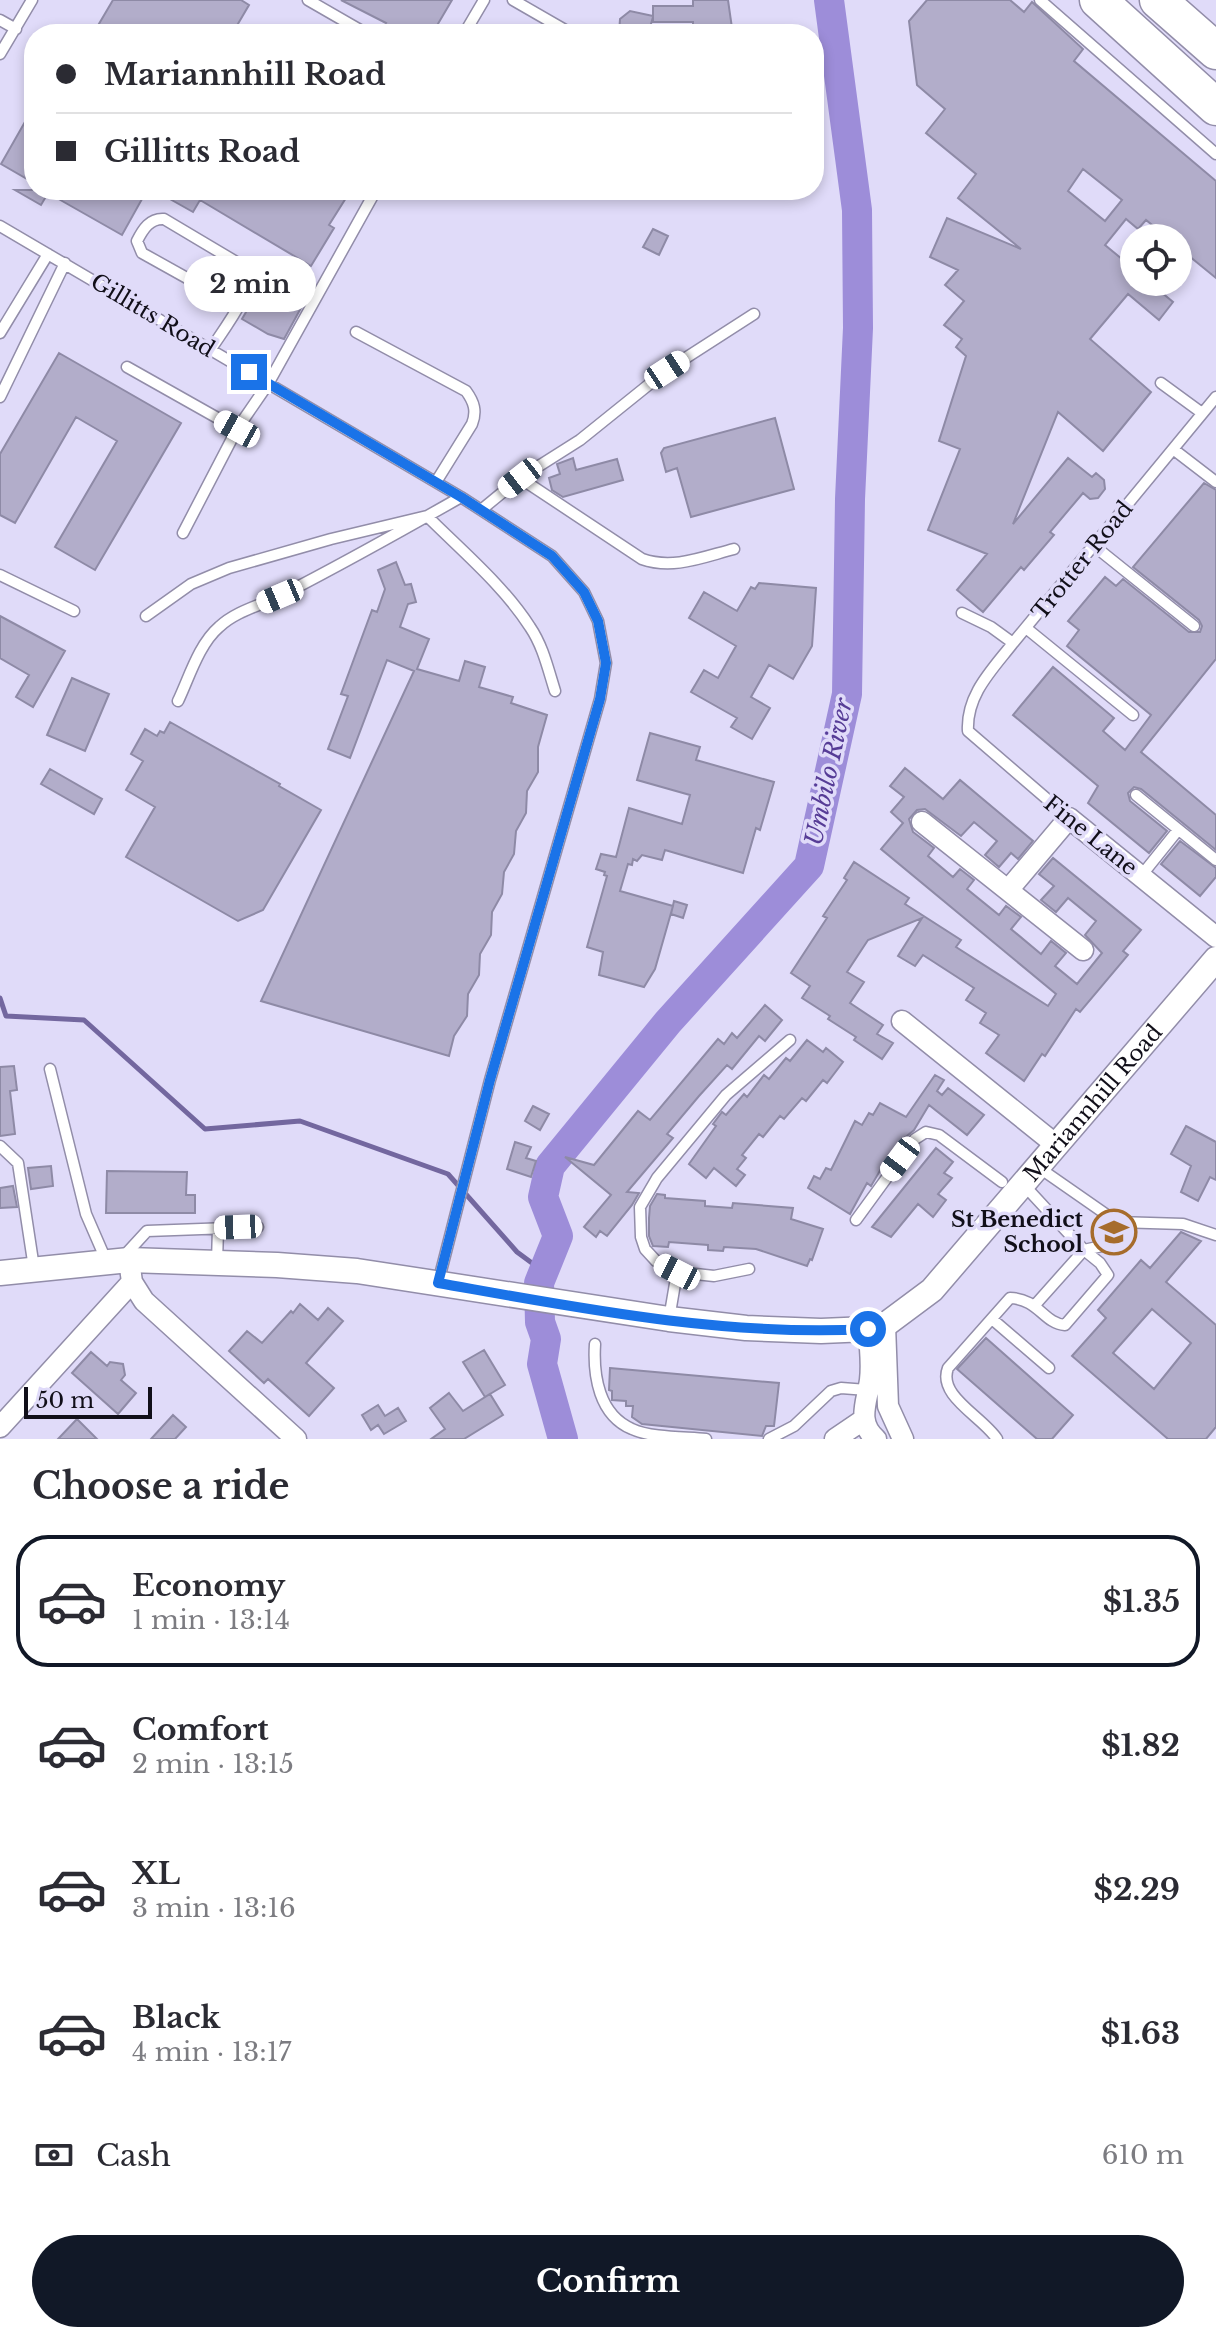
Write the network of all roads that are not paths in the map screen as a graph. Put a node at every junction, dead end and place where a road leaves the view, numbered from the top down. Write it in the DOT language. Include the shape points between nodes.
graph roads {
  1 [pos="32,0"];
  2 [pos="308,0"];
  3 [pos="484,0"];
  4 [pos="513,0"];
  5 [pos="1040,0"];
  6 [pos="1098,0"];
  7 [pos="1158,0"];
  8 [pos="0,20"];
  9 [pos="350,24"];
  10 [pos="470,24"];
  11 [pos="555,24"];
  12 [pos="16,29"];
  13 [pos="1216,51"];
  14 [pos="0,54"];
  15 [pos="1216,107"];
  16 [pos="1216,154"];
  17 [pos="370,200"];
  18 [pos="0,226"];
  19 [pos="48,254"];
  20 [pos="65,263"];
  21 [pos="237,306"];
  22 [pos="754,314"];
  23 [pos="356,332"];
  24 [pos="0,333"];
  25 [pos="211,349"];
  26 [pos="127,367"];
  27 [pos="1161,383"];
  28 [pos="268,384"];
  29 [pos="0,397"];
  30 [pos="1216,397"];
  31 [pos="1202,413"];
  32 [pos="237,429"];
  33 [pos="1173,449"];
  34 [pos="520,478"];
  35 [pos="436,482"];
  36 [pos="1216,482"];
  37 [pos="461,497"];
  38 [pos="481,510"];
  39 [pos="427,516"];
  40 [pos="183,533"];
  41 [pos="1093,545"];
  42 [pos="734,549"];
  43 [pos="0,575"];
  44 [pos="74,611"];
  45 [pos="962,613"];
  46 [pos="146,616"];
  47 [pos="1194,626"];
  48 [pos="1026,628"];
  49 [pos="1013,643"];
  50 [pos="555,691"];
  51 [pos="178,701"];
  52 [pos="1133,715"];
  53 [pos="968,731"];
  54 [pos="1136,795"];
  55 [pos="1069,818"];
  56 [pos="922,822"];
  57 [pos="1178,830"];
  58 [pos="1216,860"];
  59 [pos="1141,876"];
  60 [pos="1009,889"];
  61 [pos="1216,937"];
  62 [pos="1083,950"];
  63 [pos="1216,959"];
  64 [pos="902,1021"];
  65 [pos="790,1040"];
  66 [pos="50,1069"];
  67 [pos="1055,1144"];
  68 [pos="0,1146"];
  69 [pos="1019,1181"];
  70 [pos="856,1220"];
  71 [pos="1117,1222"];
  72 [pos="258,1227"];
  73 [pos="218,1228"];
  74 [pos="1216,1235"];
  75 [pos="1084,1250"];
  76 [pos="217,1262"];
  77 [pos="122,1266"];
  78 [pos="749,1269"];
  79 [pos="34,1270"];
  80 [pos="677,1272"];
  81 [pos="0,1273"];
  82 [pos="438,1283"];
  83 [pos="1035,1305"];
  84 [pos="669,1319"];
  85 [pos="992,1319"];
  86 [pos="877,1327"];
  87 [pos="595,1344"];
  88 [pos="1049,1368"];
  89 [pos="867,1390"];
  90 [pos="863,1420"];
  91 [pos="0,1427"];
  92 [pos="296,1439"];
  93 [pos="706,1439"];
  94 [pos="769,1439"];
  95 [pos="835,1439"];
  96 [pos="876,1439"];
  97 [pos="903,1439"];
  98 [pos="997,1439"];
  1 -- 12 [label="lane"];
  2 -- 9 [label="lane"];
  3 -- 10 [label="lane"];
  4 -- 11 [label="lane"];
  5 -- 16 [label="lane"];
  6 -- 15 [label="highway"];
  7 -- 13 [label="highway"];
  8 -- 12 [label="lane"];
  12 -- 14 [label="lane"];
  17 -- 28 [label="lane"];
  18 -- 19 [label="lane, Gillitts Road"];
  19 -- 20 [label="lane, Gillitts Road"];
  19 -- 24 [label="lane"];
  20 -- 25 [label="lane, Gillitts Road"];
  20 -- 29 [label="lane"];
  21 -- 21 [label="lane" via="142,253 137,241 150,222 164,219 244,265 250,283"];
  21 -- 25 [label="lane"];
  22 -- 34 [label="lane" via="667,370 580,440"];
  23 -- 35 [label="lane" via="472,399 472,424"];
  25 -- 28 [label="lane, Gillitts Road"];
  26 -- 32 [label="lane"];
  27 -- 31 [label="lane"];
  28 -- 32 [label="lane"];
  28 -- 35 [label="lane, Gillitts Road"];
  30 -- 31 [label="lane, Trotter Road"];
  31 -- 33 [label="lane, Trotter Road"];
  32 -- 40 [label="lane"];
  33 -- 36 [label="lane"];
  33 -- 41 [label="lane, Trotter Road"];
  34 -- 38 [label="lane"];
  34 -- 42 [label="lane" via="655,564"];
  35 -- 37 [label="lane, Gillitts Road"];
  37 -- 38 [label="lane, Gillitts Road"];
  37 -- 39 [label="lane"];
  38 -- 82 [label="lane, Gillitts Road" via="552,556 584,592 598,621 606,663"];
  39 -- 46 [label="lane" via="229,568 191,584"];
  39 -- 50 [label="lane" via="531,627"];
  39 -- 51 [label="lane" via="218,627"];
  41 -- 47 [label="lane"];
  41 -- 48 [label="lane, Trotter Road"];
  43 -- 44 [label="lane"];
  45 -- 49 [label="lane"];
  48 -- 49 [label="lane, Trotter Road"];
  48 -- 52 [label="lane"];
  49 -- 53 [label="lane, Trotter Road" via="972,700"];
  53 -- 55 [label="lane, Fine Lane"];
  54 -- 57 [label="lane"];
  55 -- 59 [label="street, Fine Lane"];
  55 -- 60 [label="street"];
  56 -- 60 [label="street"];
  57 -- 58 [label="lane"];
  57 -- 59 [label="lane"];
  59 -- 61 [label="street, Fine Lane"];
  60 -- 62 [label="street"];
  63 -- 67 [label="street, Mariannhill Road"];
  64 -- 67 [label="street"];
  65 -- 80 [label="lane" via="726,1095 640,1207 645,1249"];
  66 -- 77 [label="lane" via="86,1214"];
  67 -- 69 [label="street, Mariannhill Road"];
  68 -- 79 [label="lane" via="18,1163"];
  69 -- 70 [label="lane" via="926,1132 915,1139"];
  69 -- 71 [label="lane"];
  69 -- 75 [label="lane"];
  69 -- 86 [label="street, Mariannhill Road" via="932,1290"];
  71 -- 74 [label="lane" via="1183,1224"];
  71 -- 75 [label="lane" via="1107,1242"];
  72 -- 73 [label="lane"];
  73 -- 76 [label="lane"];
  73 -- 77 [label="lane" via="147,1231"];
  75 -- 83 [label="lane"];
  75 -- 83 [label="lane" via="1108,1275 1077,1314 1065,1325 1056,1324"];
  76 -- 77 [label="street"];
  76 -- 82 [label="street" via="357,1271"];
  77 -- 79 [label="street"];
  77 -- 91 [label="street" via="112,1301"];
  77 -- 92 [label="street" via="144,1301"];
  78 -- 80 [label="lane" via="714,1276"];
  79 -- 81 [label="street"];
  80 -- 84 [label="lane"];
  82 -- 84 [label="street"];
  83 -- 85 [label="lane" via="1010,1298"];
  84 -- 86 [label="street" via="821,1331"];
  85 -- 88 [label="lane"];
  85 -- 98 [label="lane" via="948,1368 946,1380 950,1393"];
  86 -- 89 [label="street"];
  86 -- 97 [label="street" via="887,1398"];
  87 -- 93 [label="lane" via="593,1372 612,1415 633,1430"];
  89 -- 90 [label="street"];
  89 -- 94 [label="lane" via="831,1391 794,1426"];
  90 -- 95 [label="street"];
  90 -- 96 [label="street"];
}
